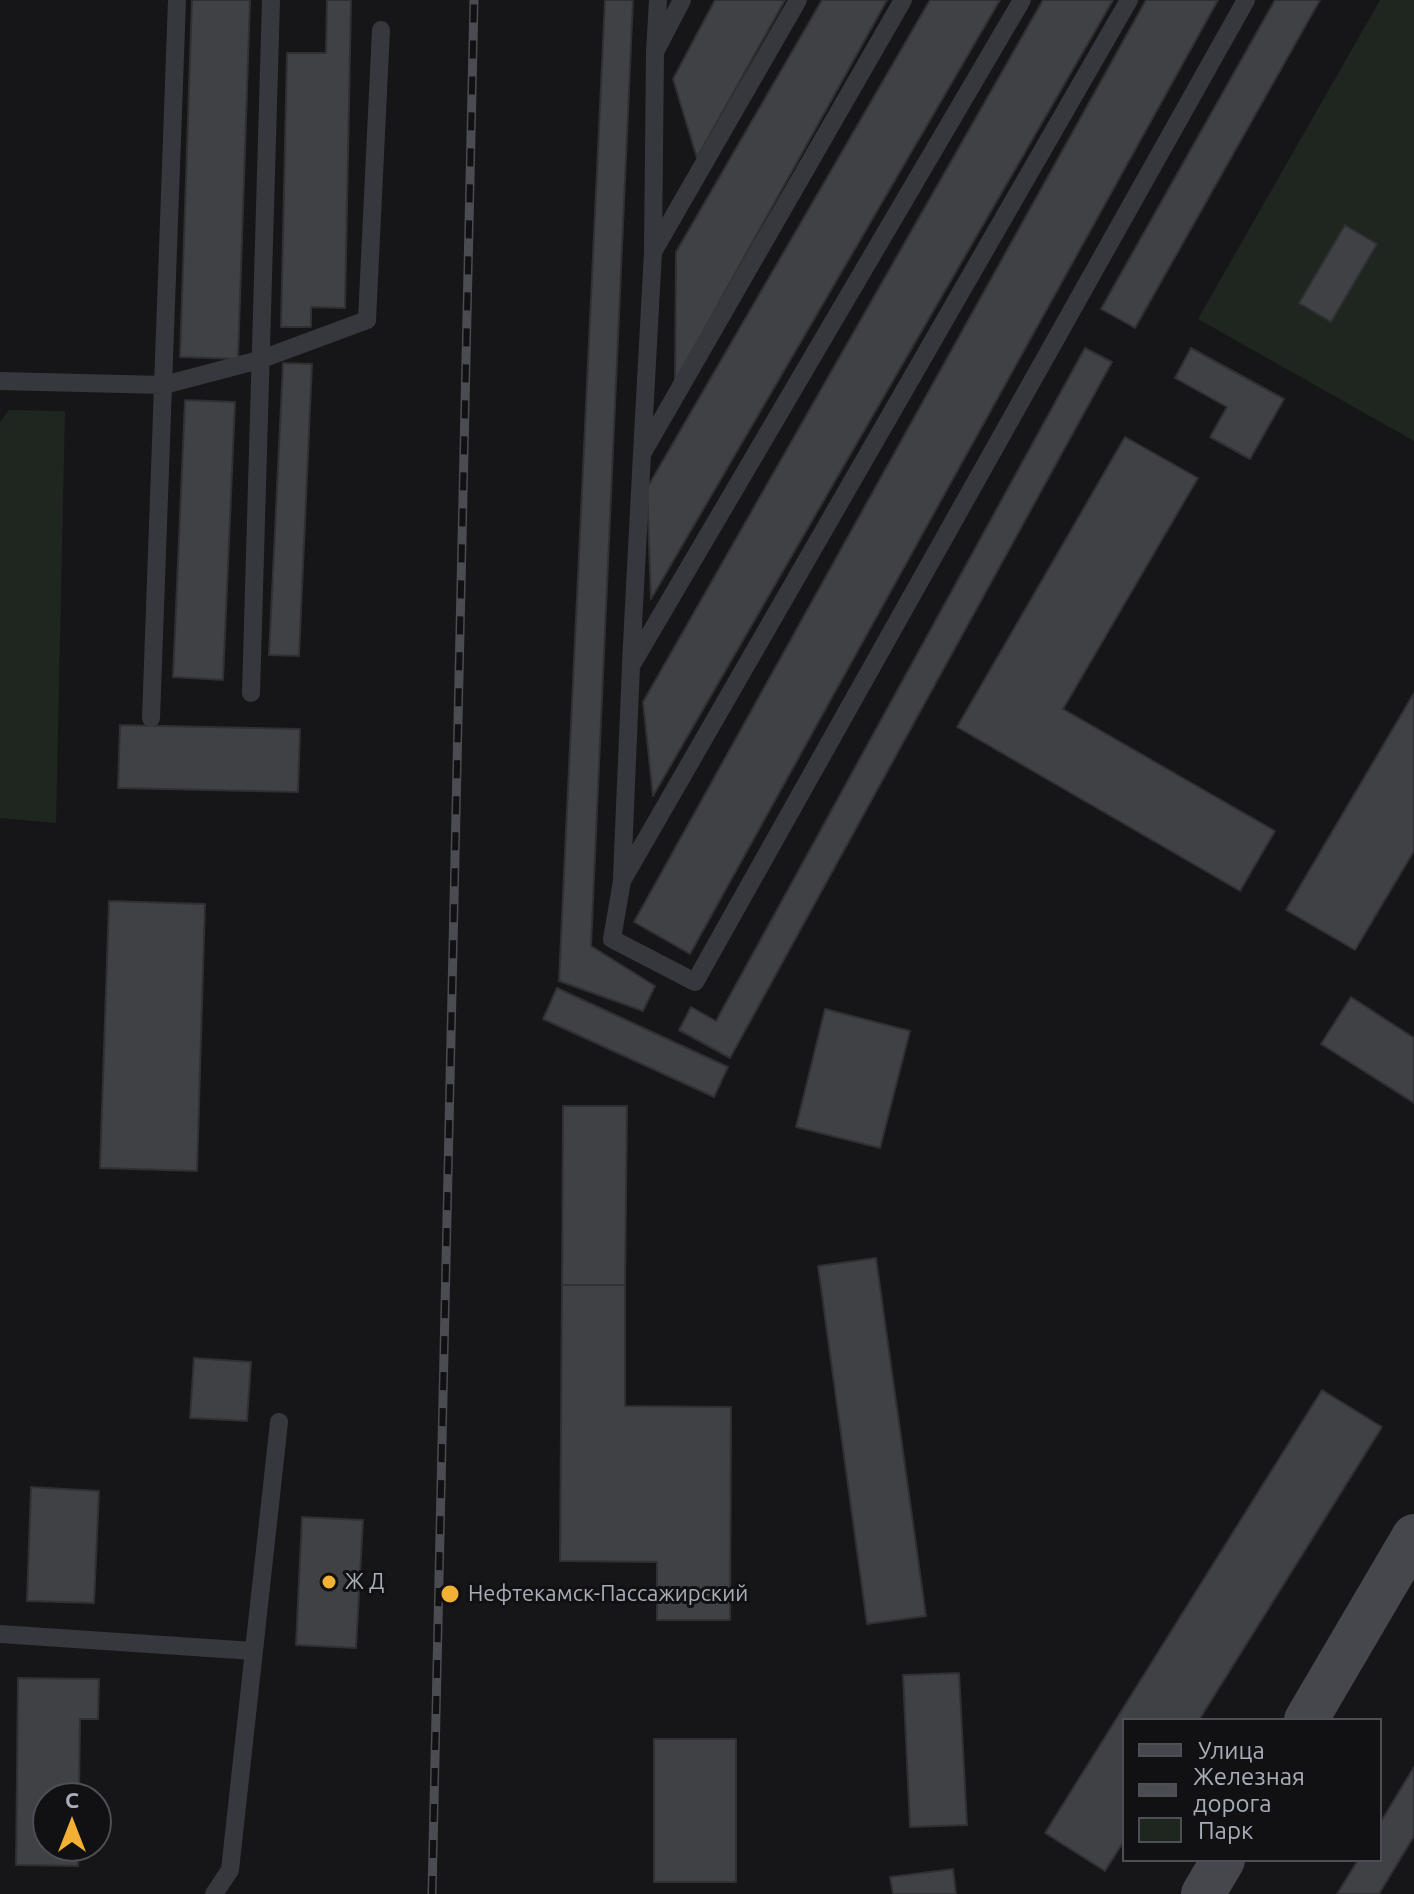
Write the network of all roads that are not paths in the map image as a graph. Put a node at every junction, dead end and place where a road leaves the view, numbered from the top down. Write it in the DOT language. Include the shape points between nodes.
graph roads {
  1 [pos="177,0"];
  2 [pos="271,0"];
  3 [pos="658,0"];
  4 [pos="682,0"];
  5 [pos="798,0"];
  6 [pos="903,0"];
  7 [pos="1022,0"];
  8 [pos="1129,0"];
  9 [pos="1246,0"];
  10 [pos="381,30"];
  11 [pos="655,52"];
  12 [pos="653,252"];
  13 [pos="259,360"];
  14 [pos="0,381"];
  15 [pos="164,385"];
  16 [pos="642,454"];
  17 [pos="631,666"];
  18 [pos="251,693"];
  19 [pos="151,718"];
  20 [pos="622,881"];
  21 [pos="279,1422"];
  22 [pos="1414,1536"];
  23 [pos="0,1634"];
  24 [pos="253,1651"];
  25 [pos="1307,1718"];
  26 [pos="1222,1862"];
  27 [pos="214,1894"];
  28 [pos="1203,1894"];
  1 -- 15 [label="lane"];
  2 -- 13 [label="lane"];
  3 -- 11 [label="lane"];
  4 -- 11 [label="lane"];
  5 -- 12 [label="lane"];
  6 -- 16 [label="lane"];
  7 -- 17 [label="lane"];
  8 -- 20 [label="lane"];
  9 -- 20 [label="lane" via="695,982 612,939"];
  10 -- 13 [label="lane" via="367,320"];
  11 -- 12 [label="lane"];
  12 -- 16 [label="lane"];
  13 -- 15 [label="lane"];
  13 -- 18 [label="lane"];
  14 -- 15 [label="lane"];
  15 -- 19 [label="lane"];
  16 -- 17 [label="lane"];
  17 -- 20 [label="lane"];
  21 -- 24 [label="lane"];
  22 -- 25 [label="street"];
  23 -- 24 [label="lane"];
  24 -- 27 [label="lane" via="230,1870"];
  26 -- 28 [label="street"];
}
